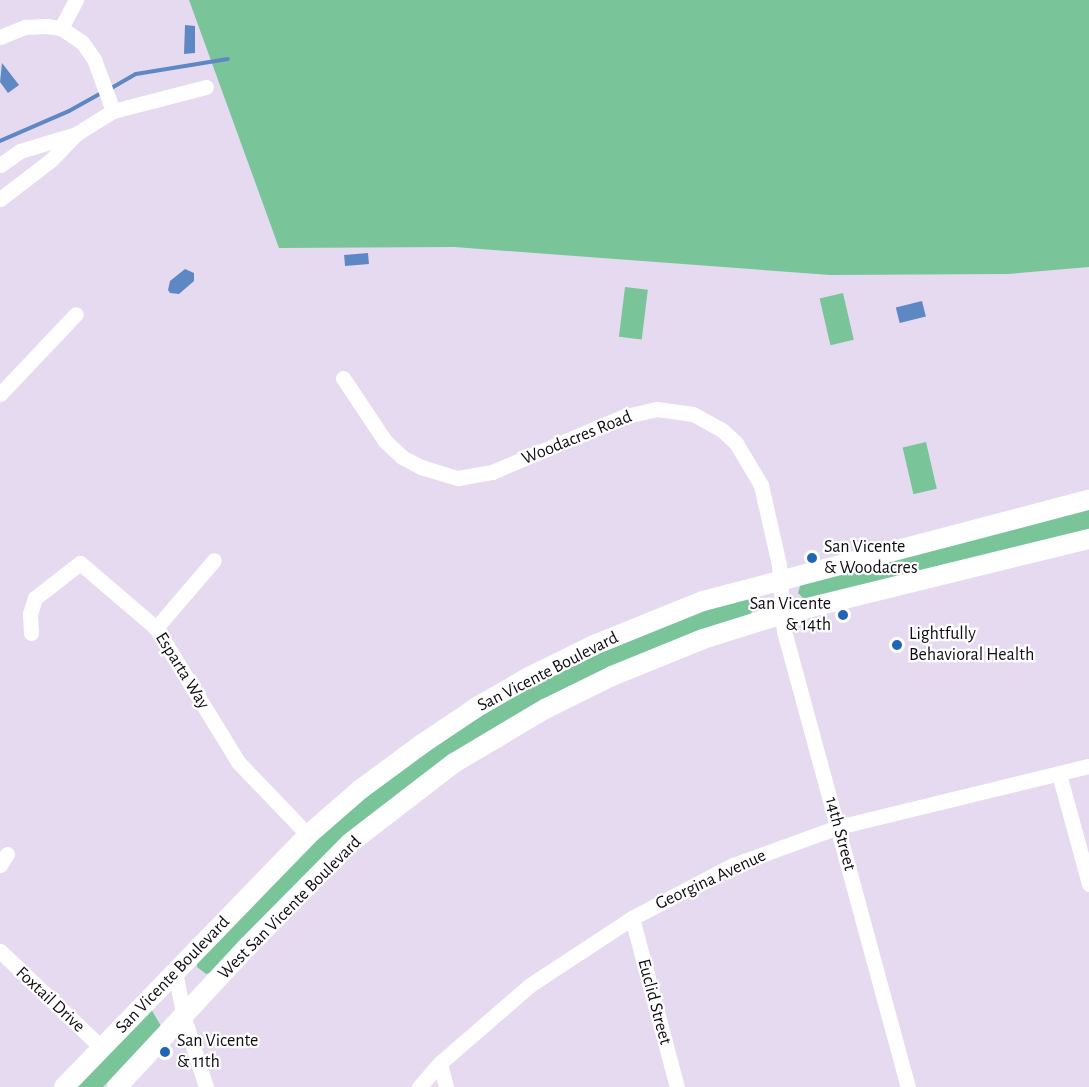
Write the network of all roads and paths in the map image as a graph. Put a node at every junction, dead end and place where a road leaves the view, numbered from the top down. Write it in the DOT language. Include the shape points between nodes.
graph roads {
  1 [pos="76,0"];
  2 [pos="61,28"];
  3 [pos="0,37"];
  4 [pos="206,87"];
  5 [pos="113,111"];
  6 [pos="76,134"];
  7 [pos="0,165"];
  8 [pos="0,199"];
  9 [pos="76,314"];
  10 [pos="343,378"];
  11 [pos="0,394"];
  12 [pos="1089,500"];
  13 [pos="1089,539"];
  14 [pos="214,560"];
  15 [pos="780,580"];
  16 [pos="783,614"];
  17 [pos="156,628"];
  18 [pos="31,633"];
  19 [pos="1089,766"];
  20 [pos="1059,774"];
  21 [pos="838,827"];
  22 [pos="308,835"];
  23 [pos="1089,884"];
  24 [pos="632,918"];
  25 [pos="0,951"];
  26 [pos="175,972"];
  27 [pos="184,1018"];
  28 [pos="102,1048"];
  29 [pos="440,1063"];
  30 [pos="64,1087"];
  31 [pos="117,1087"];
  32 [pos="206,1087"];
  33 [pos="419,1087"];
  34 [pos="446,1087"];
  35 [pos="676,1087"];
  36 [pos="908,1087"];
  1 -- 2 [label="street"];
  2 -- 3 [label="street" via="25,27"];
  2 -- 5 [label="street" via="82,42 94,59"];
  4 -- 5 [label="street"];
  5 -- 6 [label="street"];
  6 -- 7 [label="street" via="20,151"];
  6 -- 8 [label="street" via="51,160"];
  9 -- 11 [label="street"];
  10 -- 15 [label="street, Woodacres Road" via="385,441 402,457 458,478 492,472 640,412 657,409 693,414 722,430 749,460 761,485"];
  12 -- 15 [label="main road, San Vicente Boulevard"];
  13 -- 16 [label="main road, West San Vicente Boulevard"];
  14 -- 17 [label="street"];
  15 -- 16 [label="street, 14th Street"];
  15 -- 22 [label="main road, San Vicente Boulevard" via="703,601 644,623 529,677 422,744"];
  16 -- 21 [label="street, 14th Street" via="784,631"];
  16 -- 27 [label="main road, West San Vicente Boulevard" via="703,639 612,676 545,709 454,763 350,843 248,946"];
  17 -- 18 [label="street, Esparta Way" via="80,563 35,598 30,614"];
  17 -- 22 [label="street, Esparta Way" via="238,762"];
  19 -- 20 [label="street, Georgina Avenue"];
  20 -- 21 [label="street, Georgina Avenue"];
  20 -- 23 [label="street"];
  21 -- 24 [label="street, Georgina Avenue" via="733,865"];
  21 -- 36 [label="street, 14th Street"];
  22 -- 26 [label="main road, San Vicente Boulevard"];
  24 -- 29 [label="street, Georgina Avenue" via="530,985"];
  24 -- 35 [label="street, Euclid Street"];
  25 -- 28 [label="street, Foxtail Drive"];
  26 -- 27 [label="street"];
  26 -- 28 [label="main road, San Vicente Boulevard"];
  27 -- 31 [label="main road, West San Vicente Boulevard"];
  27 -- 32 [label="street"];
  28 -- 30 [label="main road, San Vicente Boulevard"];
  29 -- 33 [label="street, Georgina Avenue"];
  29 -- 34 [label="street"];
}
